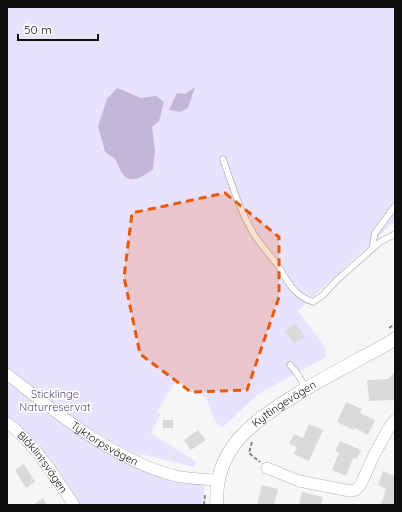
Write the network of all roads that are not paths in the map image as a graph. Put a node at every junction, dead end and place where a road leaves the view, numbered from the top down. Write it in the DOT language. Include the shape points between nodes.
graph roads {
  1 [pos="223,159"];
  2 [pos="395,206"];
  3 [pos="395,234"];
  4 [pos="372,249"];
  5 [pos="394,341"];
  6 [pos="290,365"];
  7 [pos="7,374"];
  8 [pos="306,388"];
  9 [pos="395,420"];
  10 [pos="7,423"];
  11 [pos="266,468"];
  12 [pos="218,480"];
  13 [pos="74,505"];
  14 [pos="217,505"];
  1 -- 4 [label="lane" via="238,202 255,236 293,290 302,298 313,302"];
  2 -- 4 [label="lane" via="375,233"];
  3 -- 4 [label="lane"];
  5 -- 8 [label="street, Kyttingevägen"];
  6 -- 8 [label="lane"];
  7 -- 12 [label="street, Tyktorpsvägen" via="121,455 175,476"];
  8 -- 12 [label="street, Kyttingevägen" via="271,410 242,435 231,450"];
  9 -- 11 [label="street" via="356,490 299,481"];
  10 -- 13 [label="street, Blåklintsvägen" via="32,446"];
  12 -- 14 [label="street, Kyttingevägen"];
}
